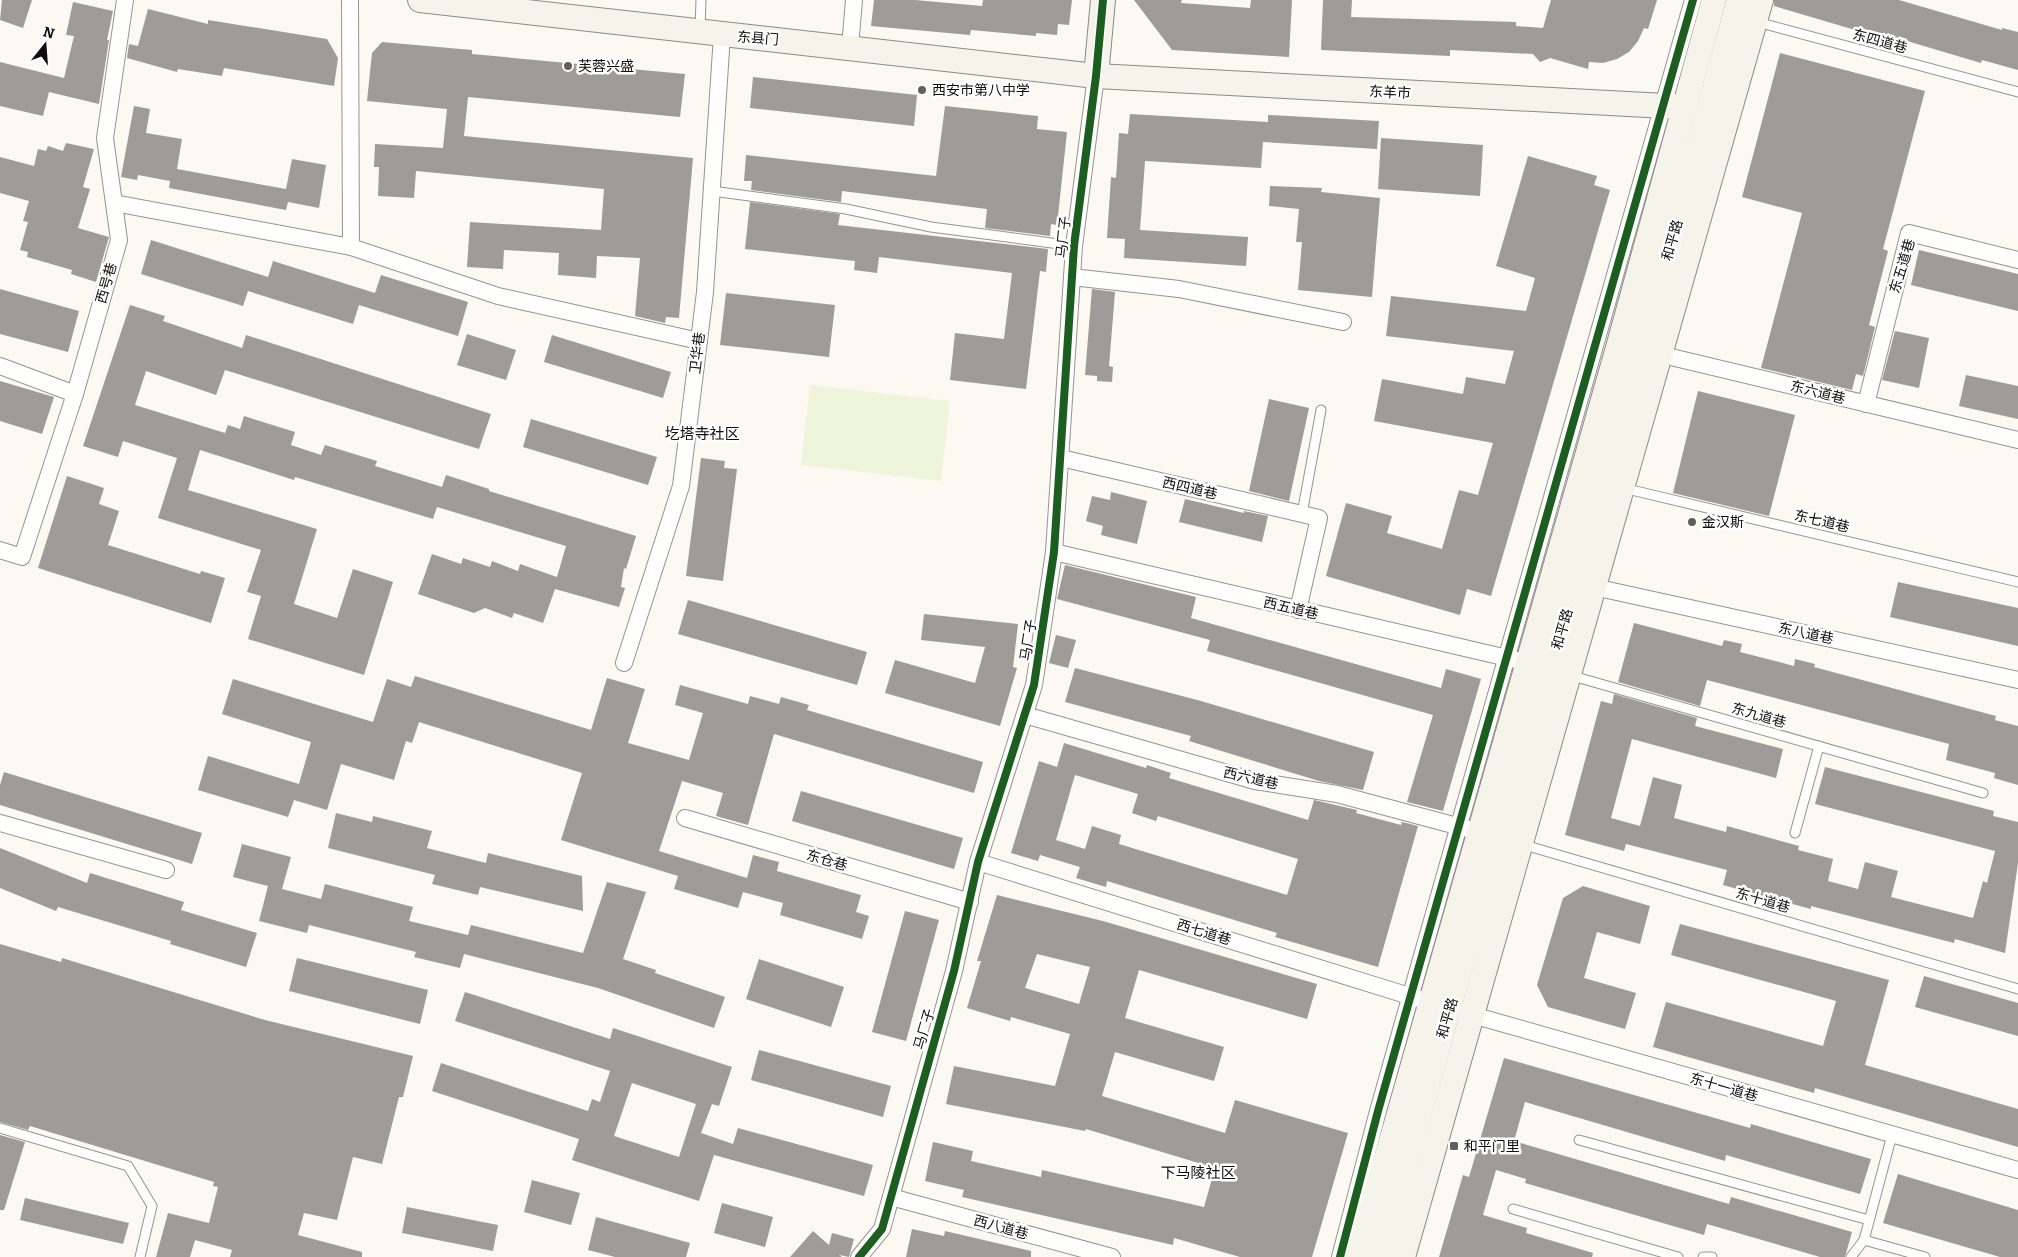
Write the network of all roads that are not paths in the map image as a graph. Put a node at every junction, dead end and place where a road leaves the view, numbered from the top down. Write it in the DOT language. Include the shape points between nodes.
graph roads {
  1 [pos="126,0"];
  2 [pos="350,0"];
  3 [pos="420,0"];
  4 [pos="701,0"];
  5 [pos="854,0"];
  6 [pos="1103,0"];
  7 [pos="1693,0"];
  8 [pos="1714,0"];
  9 [pos="1747,12"];
  10 [pos="711,34"];
  11 [pos="850,47"];
  12 [pos="1096,76"];
  13 [pos="2018,92"];
  14 [pos="1674,106"];
  15 [pos="712,191"];
  16 [pos="114,203"];
  17 [pos="1074,246"];
  18 [pos="351,247"];
  19 [pos="2018,260"];
  20 [pos="1072,277"];
  21 [pos="1342,322"];
  22 [pos="699,341"];
  23 [pos="1619,344"];
  24 [pos="1650,352"];
  25 [pos="0,366"];
  26 [pos="75,394"];
  27 [pos="1866,404"];
  28 [pos="1321,410"];
  29 [pos="2018,440"];
  30 [pos="1060,458"];
  31 [pos="1620,488"];
  32 [pos="1302,514"];
  33 [pos="0,550"];
  34 [pos="1054,552"];
  35 [pos="2018,582"];
  36 [pos="1594,587"];
  37 [pos="1298,610"];
  38 [pos="624,663"];
  39 [pos="1538,667"];
  40 [pos="2018,680"];
  41 [pos="1025,715"];
  42 [pos="1818,746"];
  43 [pos="1983,793"];
  44 [pos="684,818"];
  45 [pos="0,824"];
  46 [pos="1796,832"];
  47 [pos="1496,837"];
  48 [pos="978,862"];
  49 [pos="166,870"];
  50 [pos="970,902"];
  51 [pos="2018,989"];
  52 [pos="1440,1006"];
  53 [pos="0,1128"];
  54 [pos="1892,1135"];
  55 [pos="1579,1140"];
  56 [pos="2018,1170"];
  57 [pos="891,1197"];
  58 [pos="1513,1209"];
  59 [pos="1869,1220"];
  60 [pos="1864,1240"];
  61 [pos="140,1257"];
  62 [pos="859,1257"];
  63 [pos="1112,1257"];
  64 [pos="1340,1257"];
  65 [pos="1358,1257"];
  66 [pos="1379,1257"];
  67 [pos="1403,1257"];
  68 [pos="1678,1257"];
  69 [pos="1704,1257"];
  70 [pos="1712,1257"];
  71 [pos="1852,1257"];
  72 [pos="1924,1257"];
  1 -- 16 [label="street, 西号巷" via="106,138"];
  2 -- 18 [label="street"];
  3 -- 10 [label="main road, 东县门"];
  4 -- 10 [label="lane"];
  5 -- 11 [label="street"];
  6 -- 12 [label="main road, 马厂子"];
  7 -- 14 [label="street"];
  8 -- 14 [label="main road, 和平路"];
  9 -- 13 [label="lane, 东四道巷"];
  9 -- 24 [label="main road, 和平路"];
  10 -- 11 [label="main road, 东县门"];
  10 -- 15 [label="street, 卫华巷"];
  11 -- 12 [label="main road, 东县门"];
  12 -- 14 [label="main road, 东羊市"];
  12 -- 17 [label="street, 马厂子"];
  14 -- 23 [label="main road, 和平路"];
  14 -- 39 [label="street"];
  15 -- 17 [label="lane" via="846,209 931,227"];
  15 -- 22 [label="street, 卫华巷"];
  16 -- 18 [label="street"];
  16 -- 26 [label="street, 西号巷" via="119,240"];
  17 -- 20 [label="street, 马厂子"];
  18 -- 22 [label="street" via="498,296"];
  19 -- 27 [label="street, 东五道巷" via="1909,233"];
  20 -- 21 [label="street" via="1179,289"];
  20 -- 30 [label="street, 马厂子"];
  22 -- 38 [label="street, 卫华巷" via="680,486"];
  23 -- 24 [label="street, 东六道巷"];
  23 -- 39 [label="main road, 和平路"];
  24 -- 27 [label="street, 东六道巷"];
  24 -- 31 [label="main road"];
  24 -- 39 [label="main road, 和平路"];
  25 -- 26 [label="street"];
  26 -- 33 [label="street, 西号巷" via="22,557"];
  27 -- 29 [label="street, 东六道巷"];
  28 -- 32 [label="lane"];
  30 -- 32 [label="street, 西四道巷"];
  30 -- 34 [label="street, 马厂子"];
  31 -- 35 [label="lane, 东七道巷"];
  31 -- 36 [label="main road"];
  32 -- 37 [label="street, 西四道巷" via="1319,518"];
  34 -- 37 [label="street, 西五道巷"];
  34 -- 41 [label="street, 马厂子" via="1034,684"];
  36 -- 39 [label="main road"];
  36 -- 40 [label="street, 东八道巷"];
  37 -- 39 [label="street, 西五道巷"];
  39 -- 42 [label="lane, 东九道巷"];
  39 -- 47 [label="main road, 和平路"];
  39 -- 47 [label="main road"];
  41 -- 47 [label="street, 西六道巷" via="1255,780 1337,794"];
  41 -- 48 [label="street, 马厂子"];
  42 -- 43 [label="lane, 东九道巷"];
  42 -- 46 [label="lane"];
  44 -- 50 [label="street, 东仓巷"];
  45 -- 49 [label="street"];
  47 -- 51 [label="lane, 东十道巷"];
  47 -- 52 [label="main road, 和平路"];
  47 -- 52 [label="main road"];
  48 -- 50 [label="street, 马厂子"];
  48 -- 52 [label="street, 西七道巷"];
  50 -- 57 [label="street, 马厂子"];
  52 -- 54 [label="street, 东十一道巷"];
  52 -- 64 [label="street"];
  52 -- 65 [label="main road, 和平路"];
  52 -- 66 [label="main road, 和平路"];
  52 -- 67 [label="main road"];
  53 -- 61 [label="lane" via="128,1166 152,1206"];
  54 -- 56 [label="street, 东十一道巷"];
  54 -- 59 [label="lane"];
  55 -- 59 [label="lane"];
  57 -- 62 [label="street, 马厂子" via="882,1229"];
  57 -- 63 [label="street, 西八道巷"];
  58 -- 68 [label="lane"];
  59 -- 60 [label="lane"];
  60 -- 71 [label="lane"];
  60 -- 72 [label="lane"];
  69 -- 70 [label="lane"];
}
